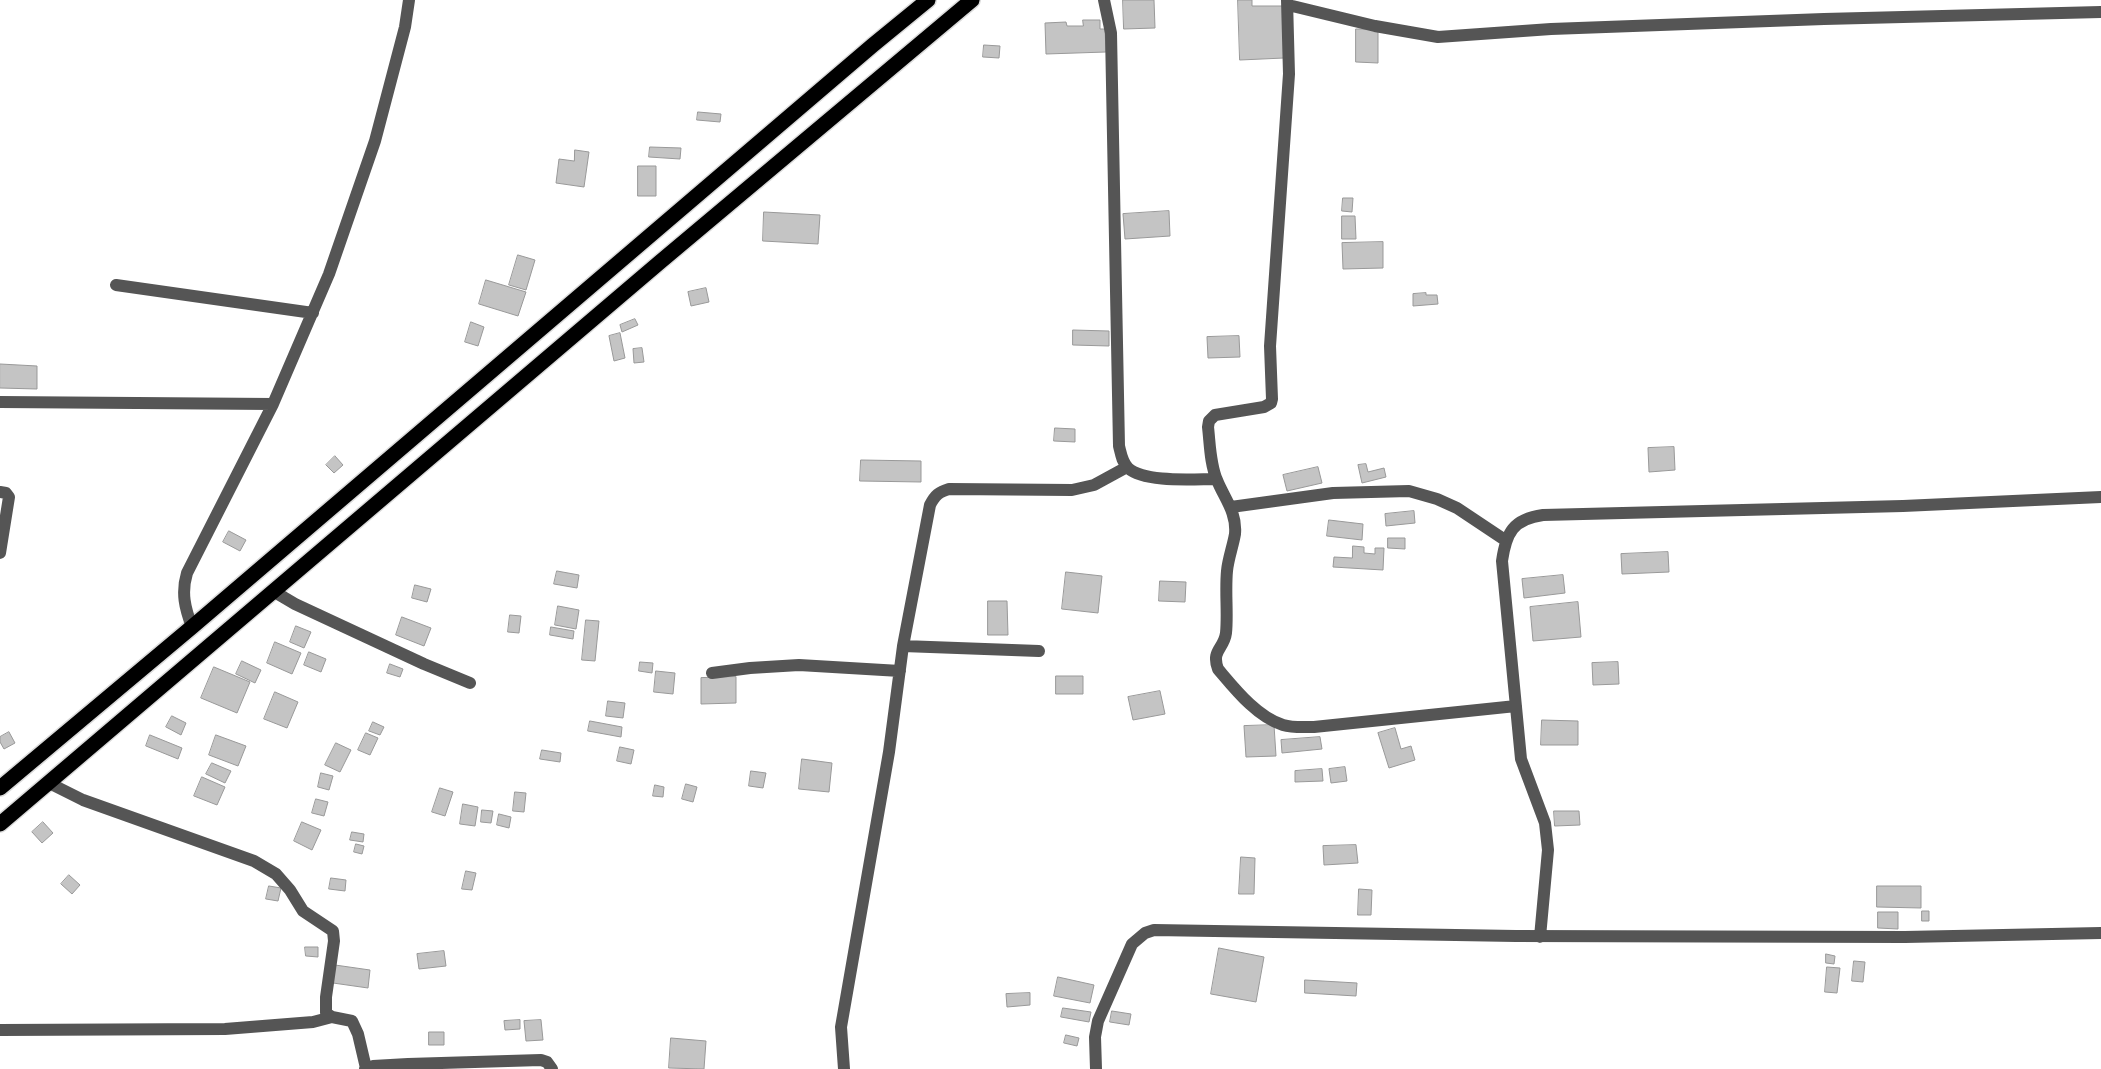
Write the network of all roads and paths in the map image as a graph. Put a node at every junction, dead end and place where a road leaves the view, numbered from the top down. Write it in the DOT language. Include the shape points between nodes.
graph roads {
  1 [pos="409,0"];
  2 [pos="928,0"];
  3 [pos="972,0"];
  4 [pos="1104,0"];
  5 [pos="1288,2"];
  6 [pos="2101,12"];
  7 [pos="116,286"];
  8 [pos="313,313"];
  9 [pos="0,402"];
  10 [pos="273,404"];
  11 [pos="1127,467"];
  12 [pos="1216,480"];
  13 [pos="0,492"];
  14 [pos="2101,497"];
  15 [pos="1231,507"];
  16 [pos="1506,540"];
  17 [pos="0,553"];
  18 [pos="273,591"];
  19 [pos="192,627"];
  20 [pos="903,646"];
  21 [pos="1039,651"];
  22 [pos="900,671"];
  23 [pos="712,673"];
  24 [pos="470,683"];
  25 [pos="1516,706"];
  26 [pos="49,782"];
  27 [pos="0,788"];
  28 [pos="0,824"];
  29 [pos="2101,933"];
  30 [pos="1540,936"];
  31 [pos="332,1017"];
  32 [pos="0,1030"];
  33 [pos="365,1068"];
  34 [pos="552,1069"];
  35 [pos="844,1069"];
  36 [pos="1096,1069"];
  1 -- 8 [label="street" via="374,140"];
  2 -- 19 [label="highway"];
  3 -- 18 [label="highway"];
  4 -- 11 [label="street" via="1111,33 1119,446"];
  5 -- 6 [label="street" via="1375,26 1438,37 1551,29"];
  5 -- 12 [label="street" via="1289,74 1270,346 1272,395 1268,405 1215,415 1209,421"];
  7 -- 8 [label="street"];
  8 -- 10 [label="street"];
  9 -- 10 [label="street"];
  10 -- 19 [label="street" via="187,573 184,608"];
  11 -- 12 [label="street" via="1140,476"];
  11 -- 20 [label="street" via="1080,489 940,491 930,505"];
  12 -- 15 [label="street"];
  13 -- 17 [label="street" via="9,497"];
  14 -- 16 [label="street" via="1903,506 1543,515 1522,521"];
  15 -- 16 [label="street" via="1333,493 1409,491 1437,498"];
  15 -- 25 [label="street" via="1235,521 1227,569 1226,633 1216,652 1216,663 1244,699 1275,722 1314,728"];
  16 -- 25 [label="street" via="1502,561"];
  18 -- 24 [label="street"];
  18 -- 26 [label="highway"];
  19 -- 27 [label="highway"];
  20 -- 21 [label="street"];
  20 -- 22 [label="street"];
  22 -- 23 [label="street" via="799,665"];
  22 -- 35 [label="street" via="841,1027"];
  25 -- 30 [label="street" via="1522,759 1548,835"];
  26 -- 28 [label="highway"];
  26 -- 31 [label="street" via="82,800 254,861 276,874 303,911 330,928 334,935 325,1005 326,1013"];
  29 -- 30 [label="street" via="1904,938"];
  30 -- 36 [label="street" via="1154,930 1132,944 1098,1022"];
  31 -- 32 [label="street" via="313,1022 225,1029"];
  31 -- 33 [label="street" via="352,1021"];
  33 -- 34 [label="street" via="541,1060"];
}
